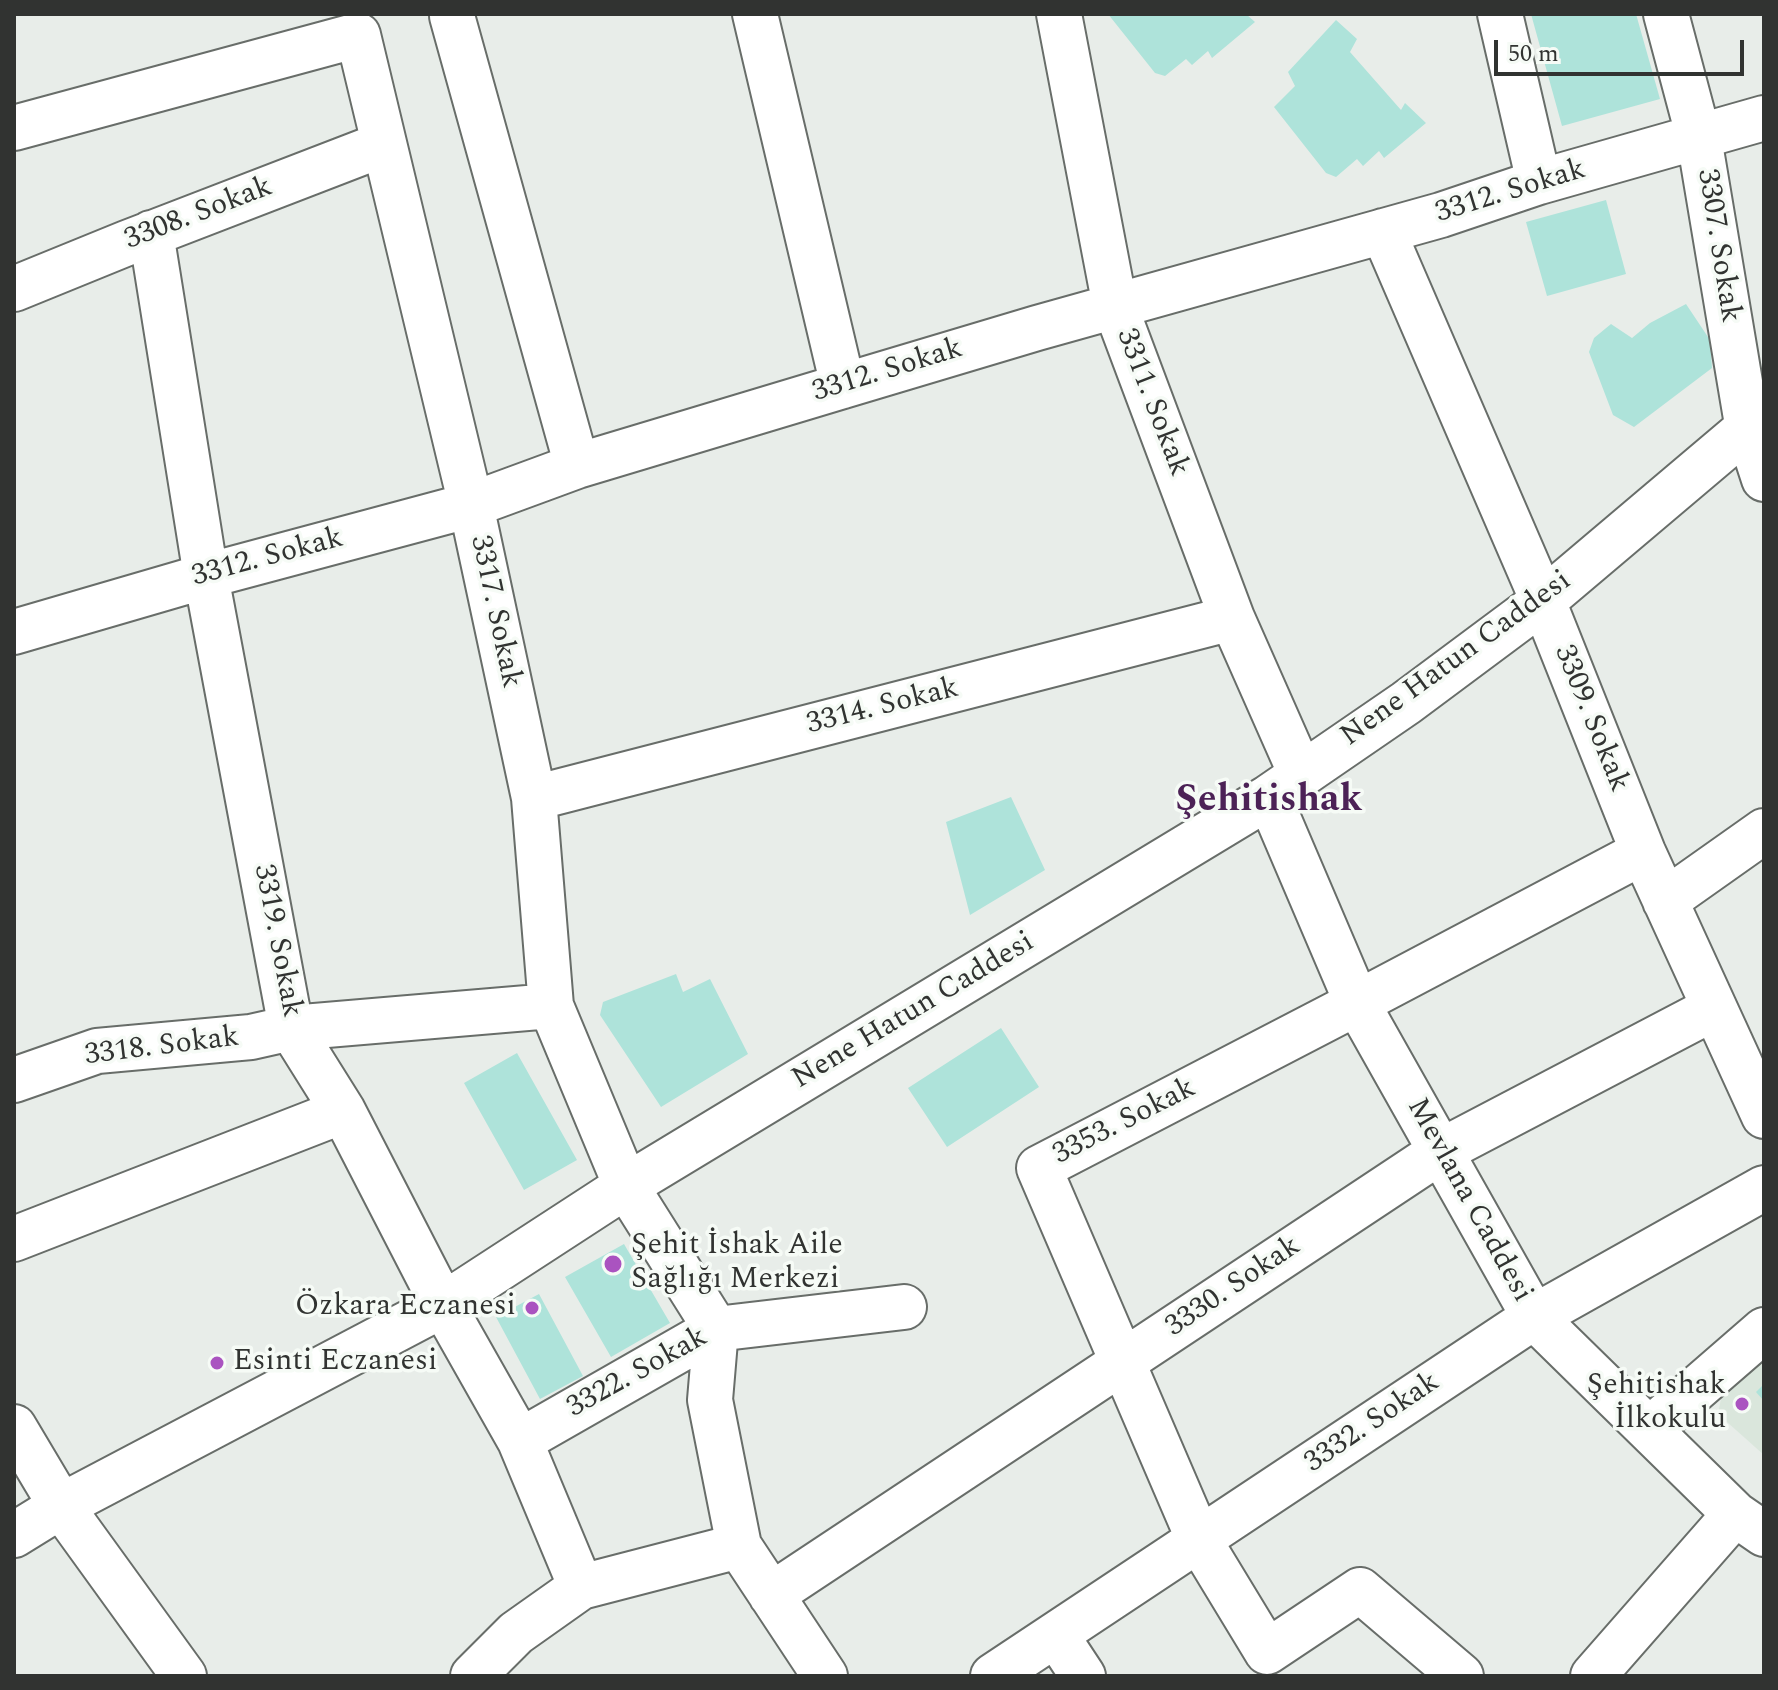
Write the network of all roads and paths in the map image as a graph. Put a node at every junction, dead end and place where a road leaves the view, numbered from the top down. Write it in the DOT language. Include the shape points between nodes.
graph roads {
  1 [pos="755,14"];
  2 [pos="1059,14"];
  3 [pos="1500,14"];
  4 [pos="1666,14"];
  5 [pos="452,16"];
  6 [pos="1764,118"];
  7 [pos="14,128"];
  8 [pos="1699,138"];
  9 [pos="384,144"];
  10 [pos="1539,182"];
  11 [pos="1383,231"];
  12 [pos="151,233"];
  13 [pos="14,289"];
  14 [pos="1115,306"];
  15 [pos="843,386"];
  16 [pos="1756,422"];
  17 [pos="577,466"];
  18 [pos="1764,479"];
  19 [pos="471,505"];
  20 [pos="206,576"];
  21 [pos="1543,601"];
  22 [pos="1232,618"];
  23 [pos="14,632"];
  24 [pos="1285,786"];
  25 [pos="534,798"];
  26 [pos="1764,831"];
  27 [pos="1643,852"];
  28 [pos="1665,901"];
  29 [pos="1357,1003"];
  30 [pos="551,1006"];
  31 [pos="1714,1008"];
  32 [pos="291,1028"];
  33 [pos="14,1080"];
  34 [pos="343,1111"];
  35 [pos="1764,1116"];
  36 [pos="1441,1151"];
  37 [pos="626,1186"];
  38 [pos="1764,1188"];
  39 [pos="14,1239"];
  40 [pos="443,1305"];
  41 [pos="904,1307"];
  42 [pos="1534,1317"];
  43 [pos="716,1329"];
  44 [pos="1764,1330"];
  45 [pos="1123,1361"];
  46 [pos="14,1427"];
  47 [pos="1650,1429"];
  48 [pos="520,1441"];
  49 [pos="61,1506"];
  50 [pos="1749,1524"];
  51 [pos="14,1535"];
  52 [pos="1199,1540"];
  53 [pos="739,1546"];
  54 [pos="581,1587"];
  55 [pos="771,1595"];
  56 [pos="1056,1635"];
  57 [pos="803,1666"];
  58 [pos="184,1676"];
  59 [pos="473,1676"];
  60 [pos="993,1676"];
  61 [pos="1083,1676"];
  62 [pos="1461,1676"];
  63 [pos="1593,1676"];
  1 -- 15 [label="street"];
  2 -- 14 [label="street, 3311. Sokak"];
  3 -- 10 [label="street"];
  4 -- 8 [label="street, 3307. Sokak"];
  5 -- 17 [label="street"];
  6 -- 8 [label="street, 3312. Sokak"];
  7 -- 9 [label="street, 3317. Sokak" via="358,35"];
  8 -- 10 [label="street, 3312. Sokak"];
  8 -- 16 [label="street, 3307. Sokak"];
  9 -- 12 [label="street, 3308. Sokak"];
  9 -- 19 [label="street, 3317. Sokak"];
  10 -- 11 [label="street, 3312. Sokak"];
  11 -- 14 [label="street, 3312. Sokak"];
  11 -- 21 [label="street, 3309. Sokak"];
  12 -- 13 [label="street, 3308. Sokak"];
  12 -- 20 [label="street, 3319. Sokak"];
  14 -- 15 [label="street, 3312. Sokak"];
  14 -- 22 [label="street, 3311. Sokak"];
  15 -- 17 [label="street, 3312. Sokak"];
  16 -- 18 [label="street, 3307. Sokak"];
  16 -- 21 [label="street, Nene Hatun Caddesi"];
  17 -- 19 [label="street, 3312. Sokak"];
  19 -- 20 [label="street, 3312. Sokak"];
  19 -- 25 [label="street, 3317. Sokak"];
  20 -- 23 [label="street, 3312. Sokak"];
  20 -- 32 [label="street, 3319. Sokak"];
  21 -- 24 [label="street, Nene Hatun Caddesi"];
  21 -- 27 [label="street, 3309. Sokak"];
  22 -- 24 [label="street, 3311. Sokak"];
  22 -- 25 [label="street, 3314. Sokak"];
  24 -- 29 [label="street, Mevlana Caddesi"];
  24 -- 37 [label="street, Nene Hatun Caddesi"];
  25 -- 30 [label="street, 3317. Sokak"];
  26 -- 28 [label="street"];
  27 -- 28 [label="street, 3309. Sokak"];
  27 -- 29 [label="street, 3353. Sokak"];
  28 -- 31 [label="street, 3309. Sokak"];
  29 -- 36 [label="street, Mevlana Caddesi"];
  29 -- 45 [label="street, 3353. Sokak" via="1039,1168"];
  30 -- 32 [label="street, 3318. Sokak"];
  30 -- 37 [label="street, 3317. Sokak"];
  31 -- 35 [label="street, 3309. Sokak"];
  31 -- 36 [label="street, 3330. Sokak"];
  32 -- 33 [label="street, 3318. Sokak" via="251,1037 97,1051"];
  32 -- 34 [label="street, 3319. Sokak"];
  34 -- 39 [label="street"];
  34 -- 40 [label="street, 3319. Sokak"];
  36 -- 42 [label="street, Mevlana Caddesi"];
  36 -- 45 [label="street, 3330. Sokak"];
  37 -- 40 [label="street, Nene Hatun Caddesi"];
  37 -- 43 [label="street, 3317. Sokak"];
  38 -- 42 [label="street, 3332. Sokak"];
  40 -- 48 [label="street, 3319. Sokak"];
  40 -- 49 [label="street, Nene Hatun Caddesi"];
  41 -- 43 [label="street, 3322. Sokak"];
  42 -- 47 [label="street, Mevlana Caddesi"];
  42 -- 52 [label="street, 3332. Sokak"];
  43 -- 48 [label="street, 3322. Sokak"];
  43 -- 53 [label="street" via="710,1400"];
  44 -- 47 [label="street"];
  45 -- 52 [label="street, 3353. Sokak"];
  45 -- 55 [label="street, 3330. Sokak"];
  46 -- 49 [label="street"];
  47 -- 50 [label="street, Mevlana Caddesi"];
  48 -- 54 [label="street, 3319. Sokak"];
  49 -- 51 [label="street, Nene Hatun Caddesi"];
  49 -- 58 [label="street"];
  50 -- 63 [label="street"];
  52 -- 56 [label="street, 3332. Sokak"];
  52 -- 62 [label="street, 3353. Sokak" via="1267,1652 1360,1590"];
  53 -- 54 [label="street"];
  53 -- 55 [label="street"];
  54 -- 59 [label="street" via="516,1633"];
  55 -- 57 [label="street"];
  56 -- 60 [label="street, 3332. Sokak"];
  56 -- 61 [label="street"];
}
